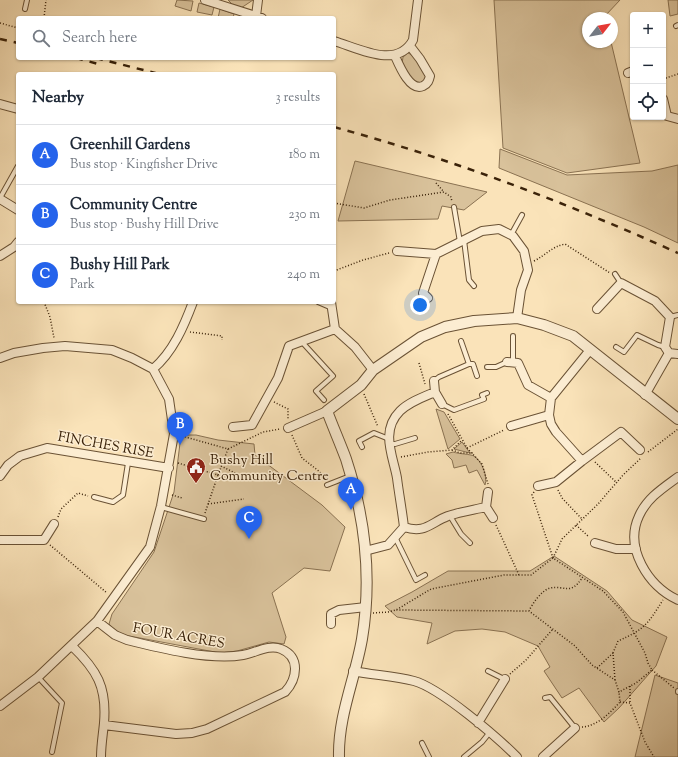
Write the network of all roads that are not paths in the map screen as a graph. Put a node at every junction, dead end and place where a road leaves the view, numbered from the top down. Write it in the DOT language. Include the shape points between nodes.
graph roads {
  1 [pos="27,0"];
  2 [pos="205,0"];
  3 [pos="258,0"];
  4 [pos="418,0"];
  5 [pos="220,2"];
  6 [pos="25,9"];
  7 [pos="256,16"];
  8 [pos="259,16"];
  9 [pos="336,42"];
  10 [pos="410,46"];
  11 [pos="394,56"];
  12 [pos="0,104"];
  13 [pos="16,108"];
  14 [pos="666,112"];
  15 [pos="678,119"];
  16 [pos="16,170"];
  17 [pos="0,199"];
  18 [pos="454,207"];
  19 [pos="16,209"];
  20 [pos="522,215"];
  21 [pos="511,235"];
  22 [pos="462,241"];
  23 [pos="16,244"];
  24 [pos="397,251"];
  25 [pos="436,254"];
  26 [pos="0,256"];
  27 [pos="615,274"];
  28 [pos="620,284"];
  29 [pos="474,286"];
  30 [pos="428,298"];
  31 [pos="192,304"];
  32 [pos="332,305"];
  33 [pos="597,309"];
  34 [pos="674,316"];
  35 [pos="517,318"];
  36 [pos="335,329"];
  37 [pos="513,336"];
  38 [pos="302,341"];
  39 [pos="461,341"];
  40 [pos="616,347"];
  41 [pos="590,350"];
  42 [pos="667,350"];
  43 [pos="678,354"];
  44 [pos="0,358"];
  45 [pos="516,363"];
  46 [pos="469,364"];
  47 [pos="487,367"];
  48 [pos="153,369"];
  49 [pos="374,370"];
  50 [pos="477,376"];
  51 [pos="434,381"];
  52 [pos="432,393"];
  53 [pos="487,393"];
  54 [pos="645,395"];
  55 [pos="551,398"];
  56 [pos="324,400"];
  57 [pos="442,404"];
  58 [pos="327,411"];
  59 [pos="549,415"];
  60 [pos="678,419"];
  61 [pos="512,426"];
  62 [pos="233,427"];
  63 [pos="288,428"];
  64 [pos="415,438"];
  65 [pos="389,439"];
  66 [pos="362,447"];
  67 [pos="640,450"];
  68 [pos="586,459"];
  69 [pos="128,462"];
  70 [pos="169,464"];
  71 [pos="0,476"];
  72 [pos="351,476"];
  73 [pos="678,477"];
  74 [pos="327,484"];
  75 [pos="538,486"];
  76 [pos="488,492"];
  77 [pos="94,498"];
  78 [pos="161,506"];
  79 [pos="486,507"];
  80 [pos="450,516"];
  81 [pos="493,518"];
  82 [pos="204,519"];
  83 [pos="54,524"];
  84 [pos="404,527"];
  85 [pos="395,537"];
  86 [pos="0,540"];
  87 [pos="470,543"];
  88 [pos="595,543"];
  89 [pos="636,549"];
  90 [pos="366,551"];
  91 [pos="426,575"];
  92 [pos="674,596"];
  93 [pos="366,609"];
  94 [pos="97,621"];
  95 [pos="331,624"];
  96 [pos="72,646"];
  97 [pos="353,671"];
  98 [pos="488,671"];
  99 [pos="38,677"];
  100 [pos="505,679"];
  101 [pos="545,698"];
  102 [pos="0,706"];
  103 [pos="478,723"];
  104 [pos="104,725"];
  105 [pos="575,728"];
  106 [pos="490,732"];
  107 [pos="422,743"];
  108 [pos="52,752"];
  109 [pos="101,757"];
  110 [pos="339,757"];
  111 [pos="429,757"];
  112 [pos="464,757"];
  113 [pos="516,757"];
  114 [pos="543,757"];
  1 -- 6 [label="lane"];
  2 -- 5 [label="street"];
  3 -- 8 [label="street"];
  4 -- 10 [label="street" via="415,32"];
  5 -- 7 [label="street"];
  9 -- 11 [label="street" via="382,56"];
  10 -- 11 [label="street"];
  10 -- 11 [label="street" via="430,76 426,85 413,85"];
  12 -- 13 [label="street"];
  14 -- 15 [label="street" via="667,116"];
  16 -- 17 [label="lane"];
  17 -- 19 [label="street"];
  18 -- 22 [label="lane"];
  20 -- 21 [label="lane"];
  21 -- 22 [label="street" via="499,229 482,231"];
  21 -- 35 [label="street" via="524,251 528,270"];
  22 -- 25 [label="street"];
  22 -- 29 [label="lane" via="470,280"];
  23 -- 26 [label="street"];
  24 -- 25 [label="street"];
  25 -- 30 [label="street" via="423,293"];
  27 -- 28 [label="lane"];
  28 -- 33 [label="street"];
  28 -- 34 [label="street" via="655,301"];
  31 -- 48 [label="street" via="181,330 162,361"];
  32 -- 36 [label="street"];
  34 -- 42 [label="street"];
  35 -- 41 [label="street" via="572,336"];
  35 -- 49 [label="street" via="474,321 445,327 412,342"];
  36 -- 38 [label="street"];
  36 -- 49 [label="street" via="355,347"];
  37 -- 45 [label="lane"];
  38 -- 56 [label="lane" via="333,376 316,392"];
  38 -- 62 [label="street" via="290,346 278,378 252,425"];
  39 -- 46 [label="lane"];
  40 -- 42 [label="lane" via="624,352 637,334"];
  41 -- 54 [label="street"];
  41 -- 55 [label="street"];
  42 -- 43 [label="street"];
  42 -- 54 [label="street"];
  44 -- 48 [label="street" via="56,346 112,350"];
  45 -- 47 [label="lane"];
  45 -- 55 [label="street" via="528,385"];
  46 -- 50 [label="lane" via="473,364"];
  46 -- 51 [label="lane"];
  48 -- 70 [label="street" via="169,399 174,434"];
  49 -- 58 [label="street" via="361,385"];
  51 -- 52 [label="street"];
  52 -- 57 [label="street"];
  52 -- 65 [label="street" via="399,411 392,423"];
  53 -- 57 [label="lane" via="482,395 484,400 454,410"];
  54 -- 60 [label="street"];
  55 -- 59 [label="street"];
  58 -- 63 [label="street"];
  58 -- 72 [label="street"];
  59 -- 61 [label="street"];
  59 -- 68 [label="street" via="556,432"];
  64 -- 65 [label="lane" via="395,444"];
  65 -- 66 [label="lane" via="374,433 359,440"];
  65 -- 84 [label="street"];
  67 -- 68 [label="street" via="621,432"];
  68 -- 75 [label="street" via="556,482"];
  69 -- 70 [label="street, FINCHES RISE"];
  69 -- 71 [label="street, FINCHES RISE" via="47,448 20,456 8,465"];
  69 -- 77 [label="lane" via="123,495 113,502"];
  70 -- 78 [label="street"];
  72 -- 74 [label="lane"];
  72 -- 90 [label="street"];
  73 -- 89 [label="street" via="655,494 640,515 635,529"];
  76 -- 79 [label="street"];
  78 -- 82 [label="lane"];
  78 -- 94 [label="street" via="150,547"];
  79 -- 80 [label="street"];
  79 -- 81 [label="street"];
  80 -- 84 [label="street" via="423,529 413,530"];
  80 -- 87 [label="lane"];
  83 -- 86 [label="street" via="44,540"];
  84 -- 85 [label="street"];
  85 -- 90 [label="street" via="388,545"];
  85 -- 91 [label="lane" via="416,580"];
  88 -- 89 [label="street" via="616,549"];
  89 -- 92 [label="street" via="651,579"];
  90 -- 93 [label="street"];
  93 -- 95 [label="street" via="340,610 332,614"];
  93 -- 97 [label="street"];
  94 -- 96 [label="street"];
  94 -- 104 [label="street, FOUR ACRES" via="115,635 127,640 219,658 243,655 271,647 280,648 288,652 294,661 296,672 293,684 285,692 207,729 176,734"];
  96 -- 99 [label="street"];
  96 -- 104 [label="street" via="94,670 104,693"];
  97 -- 103 [label="street" via="415,681 436,692"];
  97 -- 110 [label="street" via="338,738"];
  98 -- 100 [label="lane"];
  99 -- 102 [label="street"];
  99 -- 108 [label="lane" via="62,703"];
  100 -- 103 [label="street"];
  101 -- 105 [label="lane" via="550,697"];
  103 -- 106 [label="street"];
  104 -- 109 [label="street"];
  105 -- 114 [label="street"];
  106 -- 112 [label="lane"];
  106 -- 113 [label="street"];
  107 -- 111 [label="lane"];
}
